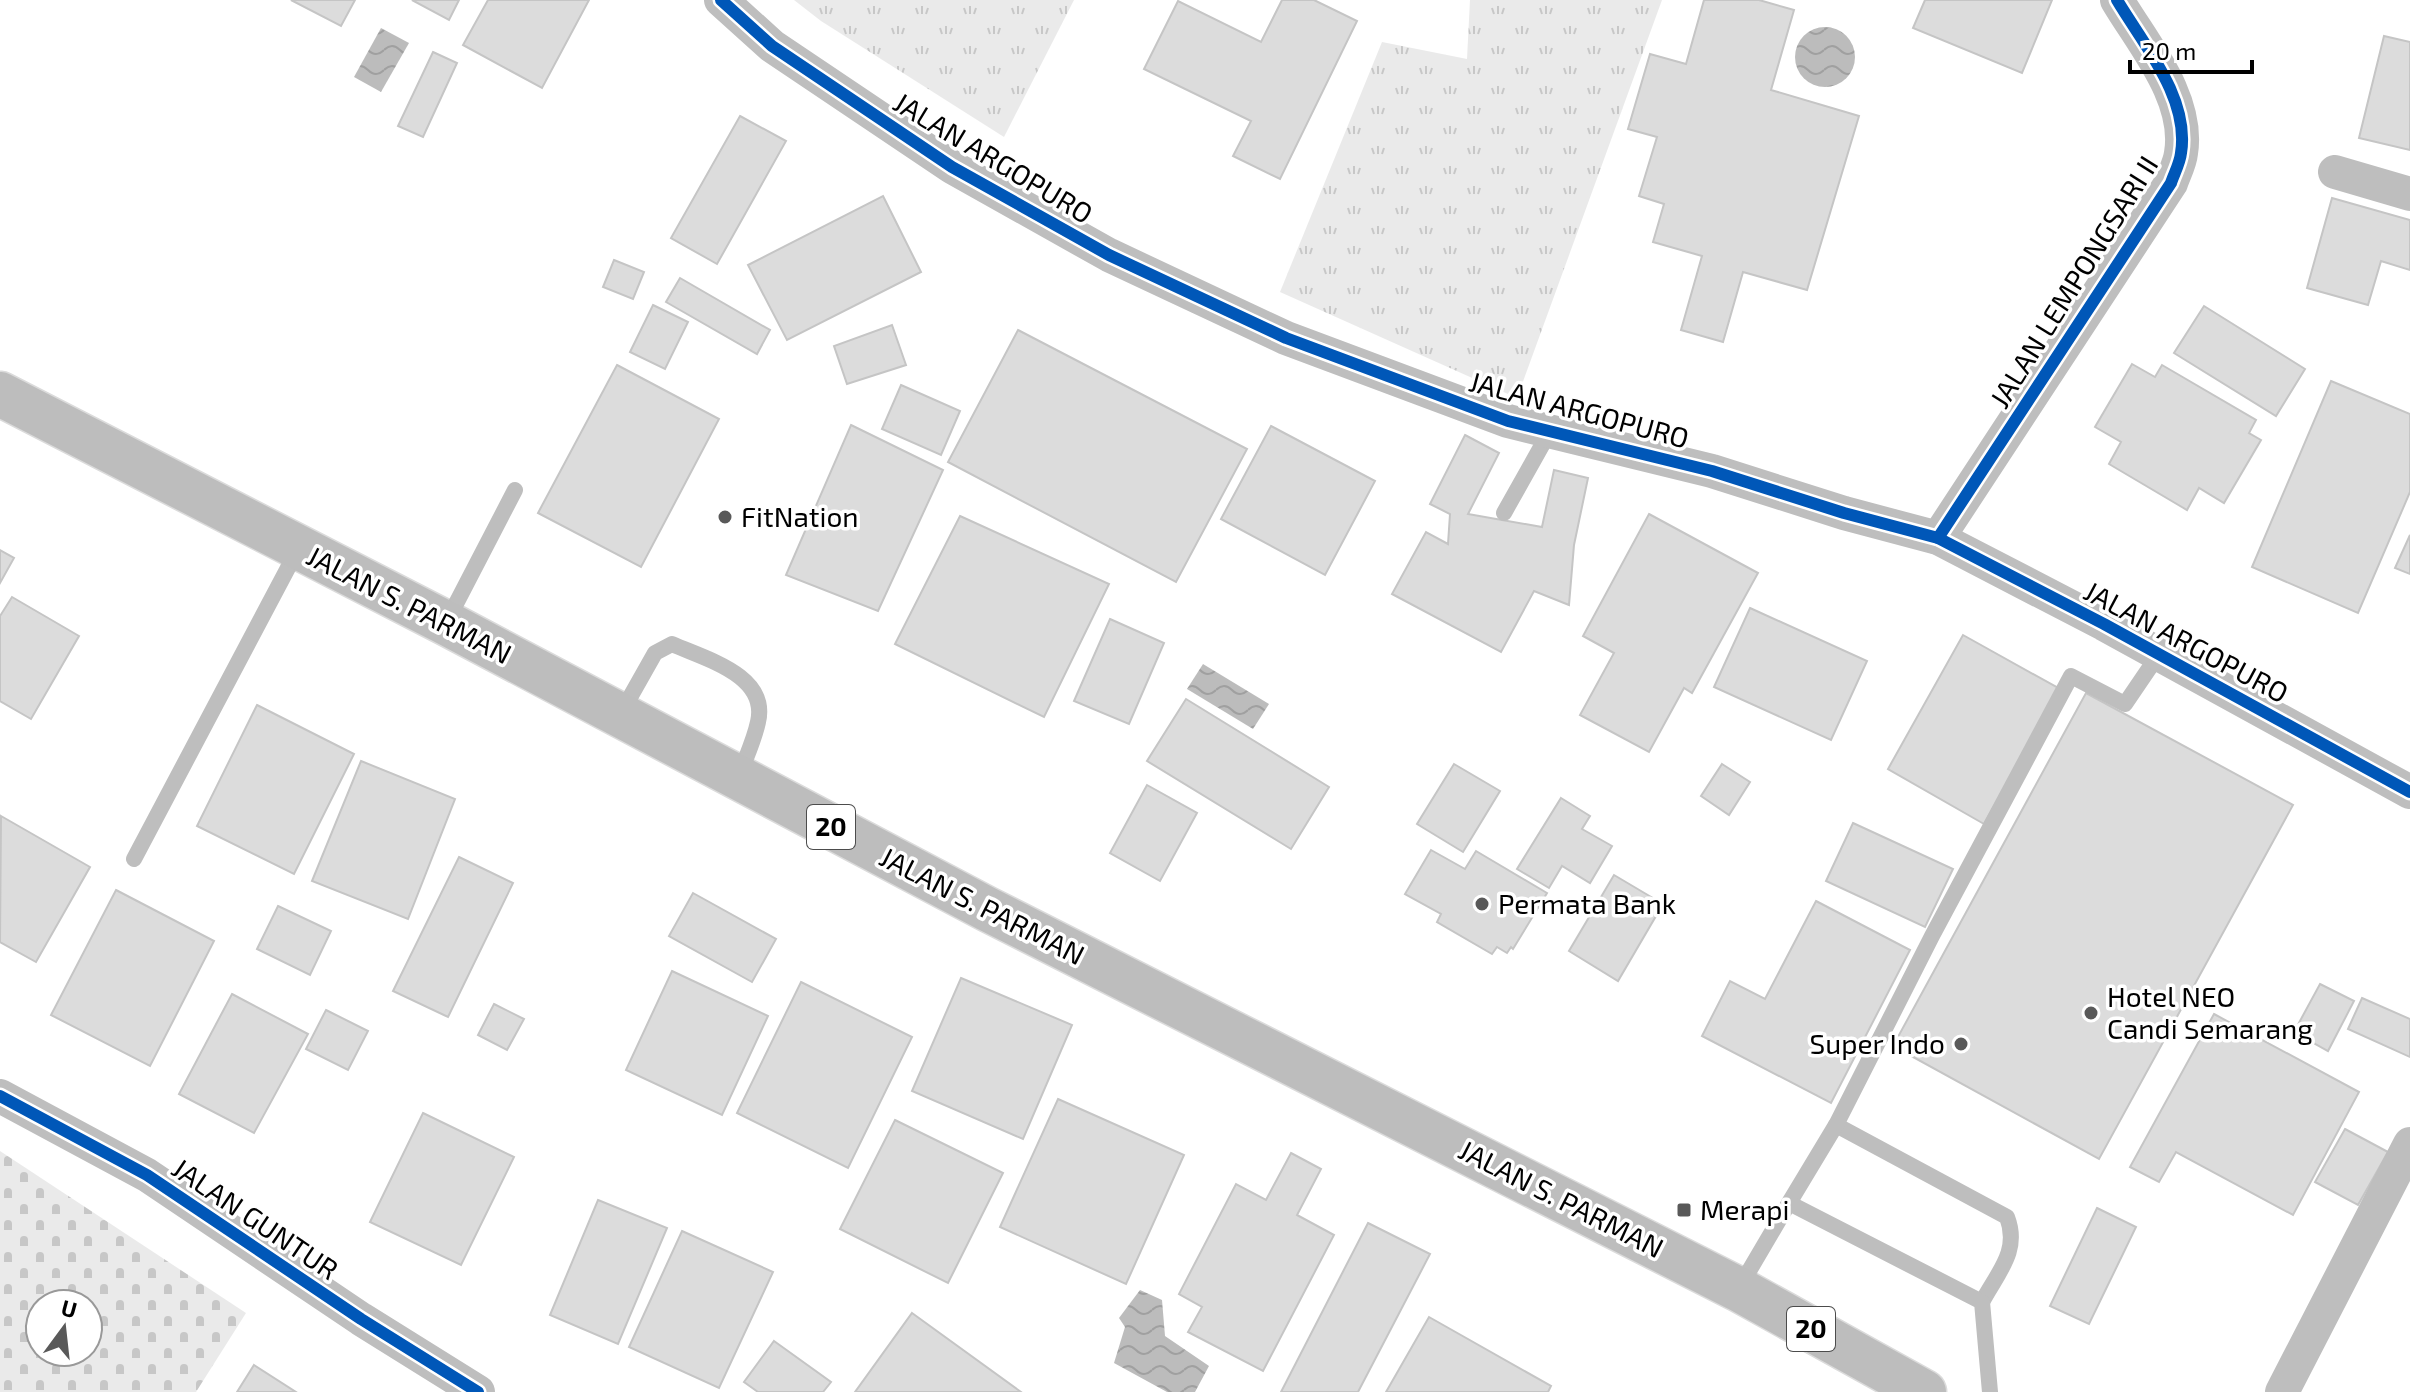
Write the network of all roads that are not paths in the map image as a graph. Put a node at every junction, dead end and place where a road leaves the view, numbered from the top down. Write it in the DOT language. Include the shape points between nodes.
graph roads {
  1 [pos="721,0"];
  2 [pos="2117,0"];
  3 [pos="2335,172"];
  4 [pos="2410,194"];
  5 [pos="0,394"];
  6 [pos="1550,431"];
  7 [pos="515,490"];
  8 [pos="1504,513"];
  9 [pos="1938,538"];
  10 [pos="299,548"];
  11 [pos="446,623"];
  12 [pos="2159,654"];
  13 [pos="620,715"];
  14 [pos="738,778"];
  15 [pos="2410,792"];
  16 [pos="134,859"];
  17 [pos="0,1096"];
  18 [pos="1836,1125"];
  19 [pos="2410,1144"];
  20 [pos="1789,1203"];
  21 [pos="1738,1289"];
  22 [pos="1982,1302"];
  23 [pos="478,1392"];
  24 [pos="1924,1392"];
  25 [pos="1990,1392"];
  26 [pos="2282,1392"];
  1 -- 6 [label="street, JALAN ARGOPURO" via="772,46 952,167 1109,255 1286,338 1508,421"];
  2 -- 9 [label="street, JALAN LEMPONGSARI II" via="2168,85 2180,117 2181,153 2171,183"];
  3 -- 4 [label="street"];
  5 -- 10 [label="highway, JALAN S. PARMAN / 20"];
  6 -- 8 [label="lane"];
  6 -- 9 [label="street, JALAN ARGOPURO" via="1712,471"];
  7 -- 11 [label="lane"];
  9 -- 12 [label="street, JALAN ARGOPURO"];
  10 -- 11 [label="highway, JALAN S. PARMAN / 20"];
  10 -- 16 [label="lane"];
  11 -- 13 [label="highway, JALAN S. PARMAN / 20"];
  12 -- 15 [label="street, JALAN ARGOPURO"];
  12 -- 18 [label="lane" via="2125,704 2071,676"];
  13 -- 14 [label="highway, JALAN S. PARMAN / 20"];
  13 -- 14 [label="lane" via="655,653 672,644 741,676 754,690 759,719"];
  14 -- 21 [label="highway, JALAN S. PARMAN / 20"];
  17 -- 23 [label="street, JALAN GUNTUR" via="147,1175"];
  18 -- 20 [label="lane"];
  18 -- 22 [label="lane" via="2007,1217 2012,1247"];
  19 -- 26 [label="street"];
  20 -- 21 [label="lane"];
  20 -- 22 [label="lane"];
  21 -- 24 [label="highway, JALAN S. PARMAN / 20"];
  22 -- 25 [label="lane"];
}
